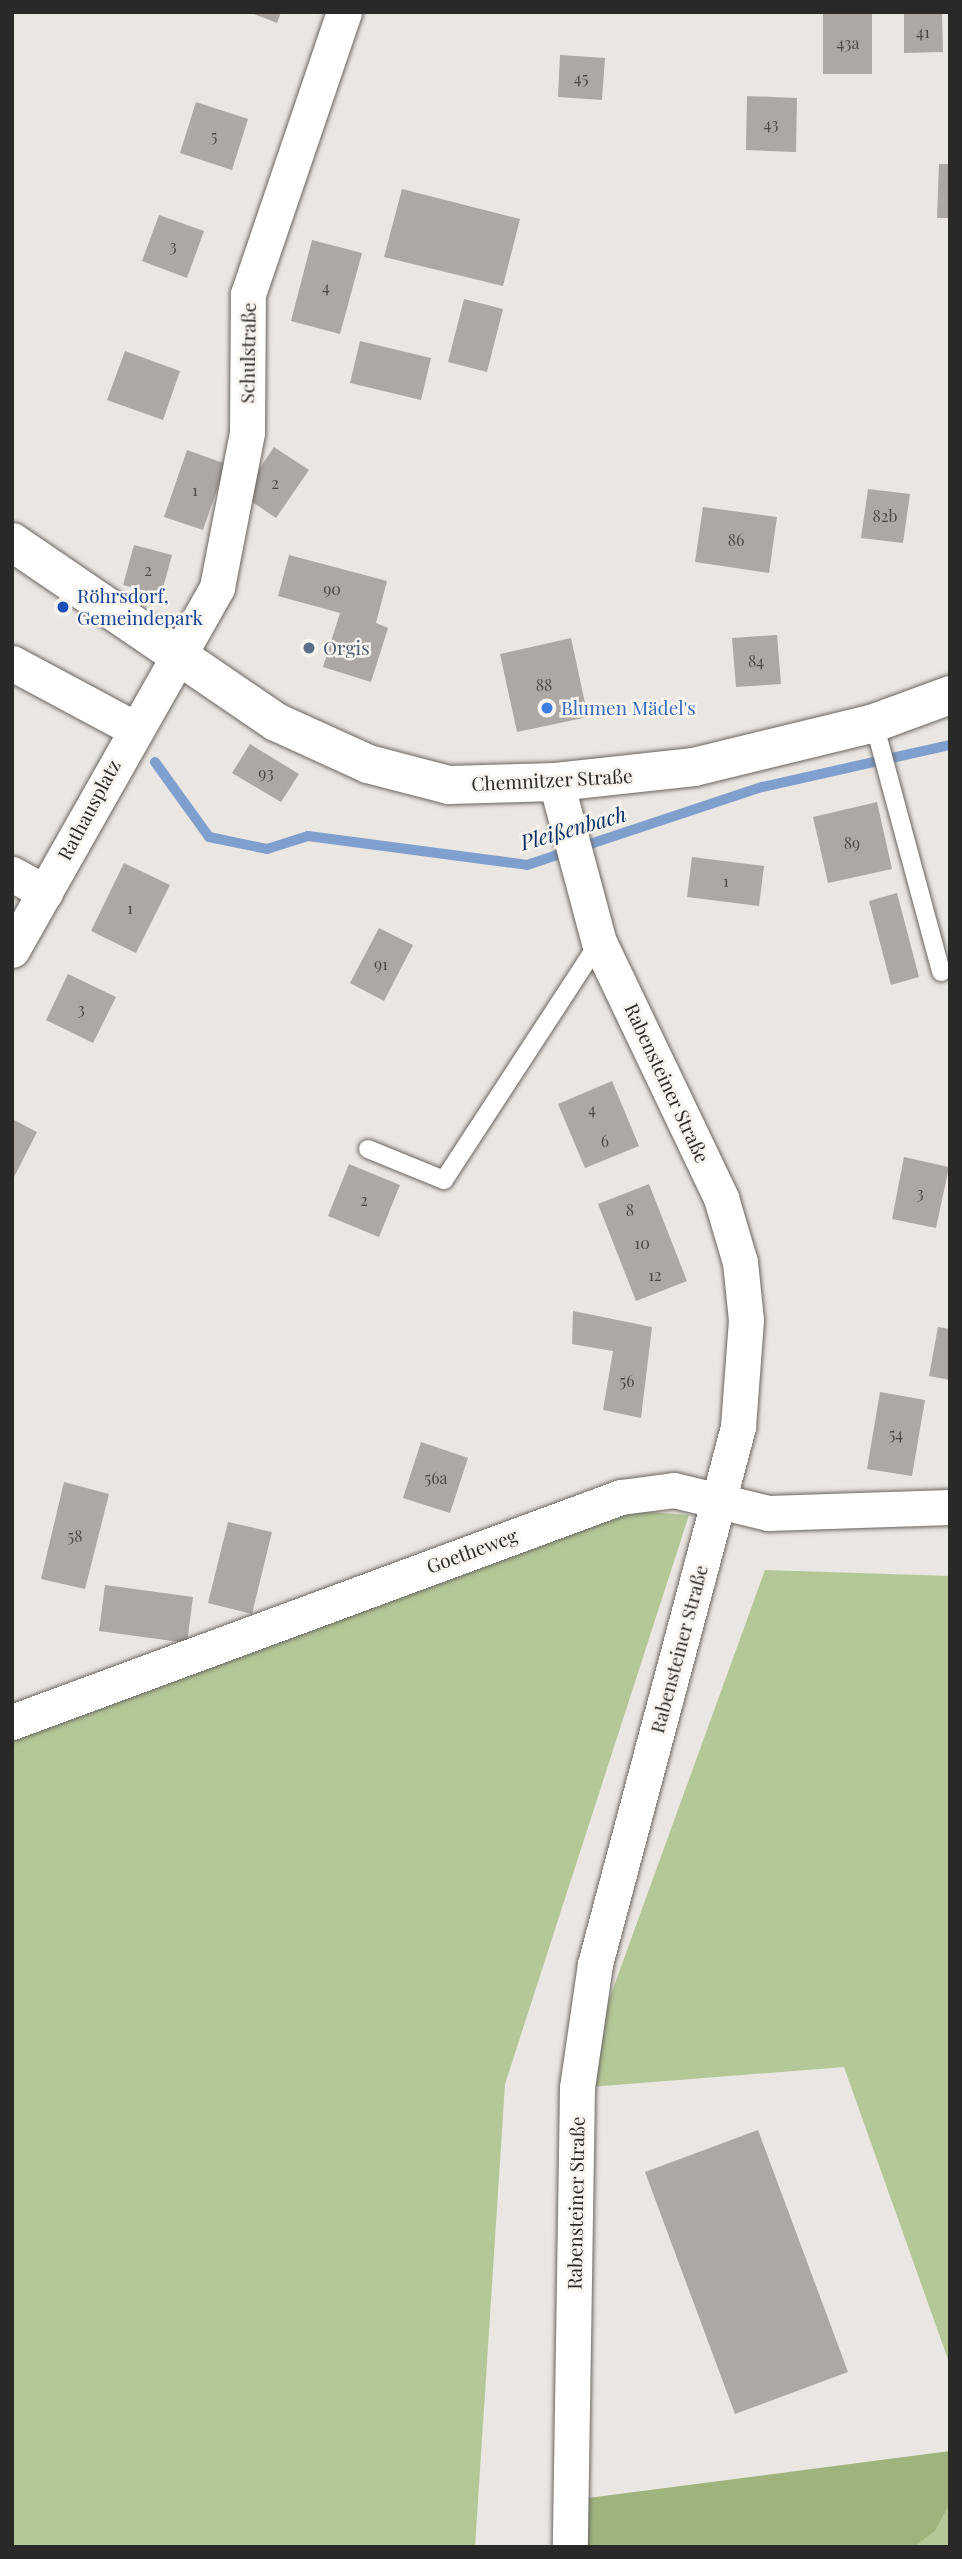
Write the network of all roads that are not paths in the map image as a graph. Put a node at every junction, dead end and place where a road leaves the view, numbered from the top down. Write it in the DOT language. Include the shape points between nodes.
graph roads {
  1 [pos="344,12"];
  2 [pos="12,542"];
  3 [pos="177,653"];
  4 [pos="12,663"];
  5 [pos="950,695"];
  6 [pos="133,728"];
  7 [pos="877,733"];
  8 [pos="556,782"];
  9 [pos="12,874"];
  10 [pos="45,892"];
  11 [pos="599,942"];
  12 [pos="12,950"];
  13 [pos="941,972"];
  14 [pos="368,1149"];
  15 [pos="718,1503"];
  16 [pos="950,1507"];
  17 [pos="12,1722"];
  18 [pos="570,2547"];
  1 -- 3 [label="street, Schulstraße" via="248,294 247,432 217,587"];
  2 -- 3 [label="street, Chemnitzer Straße"];
  3 -- 6 [label="street, Rathausplatz"];
  3 -- 8 [label="street, Chemnitzer Straße" via="276,722 368,764 449,785"];
  4 -- 6 [label="street"];
  5 -- 7 [label="street, Chemnitzer Straße"];
  6 -- 10 [label="street, Rathausplatz"];
  7 -- 8 [label="street, Chemnitzer Straße" via="694,767"];
  7 -- 13 [label="lane"];
  8 -- 11 [label="street, Rabensteiner Straße"];
  9 -- 10 [label="street"];
  10 -- 12 [label="street, Rathausplatz"];
  11 -- 14 [label="lane" via="444,1180"];
  11 -- 15 [label="street, Rabensteiner Straße" via="721,1198 740,1262 746,1320 738,1427"];
  15 -- 16 [label="street, Goetheweg" via="768,1513"];
  15 -- 17 [label="street, Goetheweg" via="674,1490 621,1497"];
  15 -- 18 [label="street, Rabensteiner Straße" via="595,1964 583,2046"];
}
